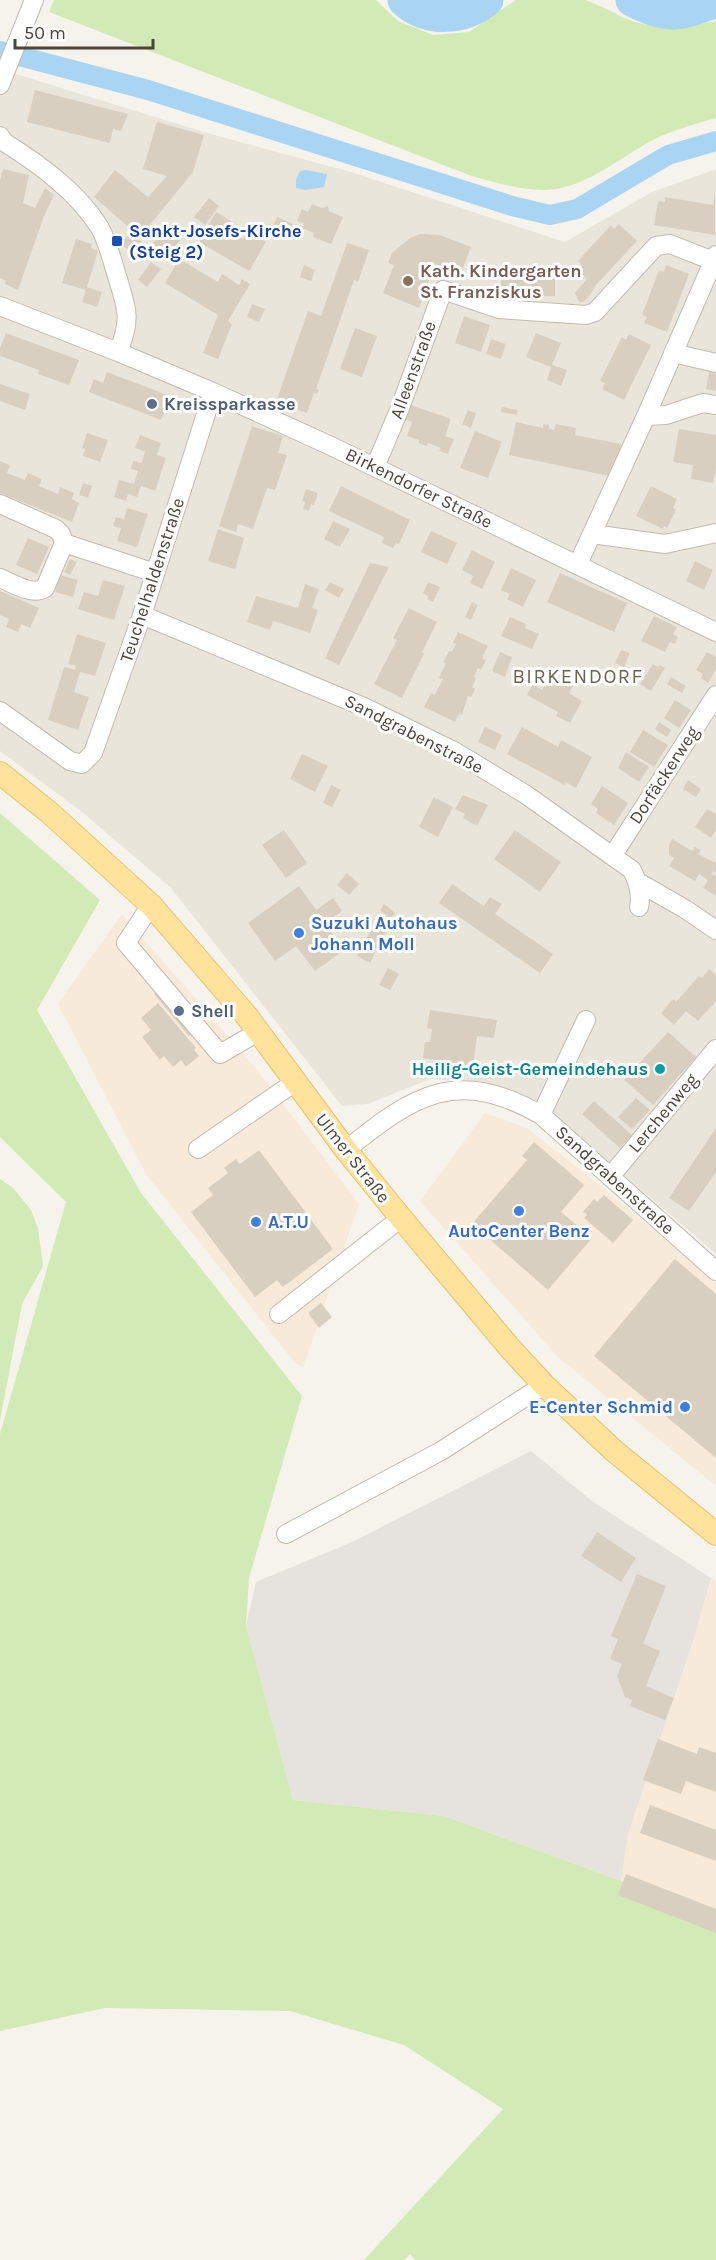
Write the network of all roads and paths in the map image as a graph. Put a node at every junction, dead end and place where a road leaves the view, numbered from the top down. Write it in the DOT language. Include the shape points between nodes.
graph roads {
  1 [pos="34,0"];
  2 [pos="0,84"];
  3 [pos="0,136"];
  4 [pos="714,258"];
  5 [pos="0,306"];
  6 [pos="118,352"];
  7 [pos="673,353"];
  8 [pos="716,363"];
  9 [pos="213,392"];
  10 [pos="716,405"];
  11 [pos="646,416"];
  12 [pos="375,467"];
  13 [pos="0,504"];
  14 [pos="716,533"];
  15 [pos="592,534"];
  16 [pos="64,543"];
  17 [pos="578,564"];
  18 [pos="155,573"];
  19 [pos="0,578"];
  20 [pos="142,615"];
  21 [pos="716,632"];
  22 [pos="716,695"];
  23 [pos="0,711"];
  24 [pos="0,773"];
  25 [pos="613,855"];
  26 [pos="638,882"];
  27 [pos="151,904"];
  28 [pos="639,907"];
  29 [pos="716,930"];
  30 [pos="586,1020"];
  31 [pos="258,1032"];
  32 [pos="716,1049"];
  33 [pos="295,1082"];
  34 [pos="541,1115"];
  35 [pos="198,1149"];
  36 [pos="346,1150"];
  37 [pos="610,1177"];
  38 [pos="400,1218"];
  39 [pos="716,1270"];
  40 [pos="279,1314"];
  41 [pos="544,1385"];
  42 [pos="286,1534"];
  43 [pos="716,1534"];
  1 -- 2 [label="street"];
  3 -- 6 [label="street" via="59,183 100,228 127,309 127,328"];
  4 -- 7 [label="street, Alleenstraße"];
  4 -- 12 [label="street, Alleenstraße" via="670,244 656,246 595,312 586,315 499,309 443,290"];
  5 -- 6 [label="street, Birkendorfer Straße"];
  6 -- 9 [label="street, Birkendorfer Straße"];
  7 -- 8 [label="street"];
  7 -- 11 [label="street, Alleenstraße"];
  9 -- 12 [label="street, Birkendorfer Straße"];
  9 -- 18 [label="street, Teuchelhaldenstraße"];
  10 -- 11 [label="street" via="703,403 666,415"];
  11 -- 15 [label="street, Alleenstraße"];
  12 -- 17 [label="street, Birkendorfer Straße"];
  13 -- 16 [label="street" via="57,529"];
  14 -- 15 [label="street" via="665,544"];
  15 -- 17 [label="street, Alleenstraße"];
  16 -- 18 [label="street"];
  16 -- 19 [label="street" via="45,588 39,592"];
  17 -- 21 [label="street, Birkendorfer Straße"];
  18 -- 20 [label="street, Teuchelhaldenstraße"];
  20 -- 23 [label="street, Teuchelhaldenstraße" via="93,753 82,764 70,761"];
  20 -- 25 [label="street, Sandgrabenstraße" via="364,707 454,751"];
  22 -- 25 [label="street, Dorfäckerweg"];
  24 -- 27 [label="main road, Ulmer Straße"];
  25 -- 26 [label="street, Sandgrabenstraße" via="632,870"];
  26 -- 28 [label="street"];
  26 -- 29 [label="street"];
  27 -- 31 [label="main road, Ulmer Straße"];
  27 -- 31 [label="street" via="126,943 220,1054"];
  30 -- 34 [label="street"];
  31 -- 33 [label="main road, Ulmer Straße"];
  32 -- 37 [label="street, Lerchenweg"];
  33 -- 35 [label="street"];
  33 -- 36 [label="main road, Ulmer Straße"];
  34 -- 36 [label="street, Sandgrabenstraße" via="498,1095 445,1091 406,1105"];
  34 -- 37 [label="street, Sandgrabenstraße"];
  36 -- 38 [label="main road, Ulmer Straße"];
  37 -- 39 [label="street, Sandgrabenstraße"];
  38 -- 40 [label="street"];
  38 -- 41 [label="main road, Ulmer Straße"];
  41 -- 42 [label="street" via="441,1451"];
  41 -- 43 [label="main road, Ulmer Straße" via="613,1450"];
}
